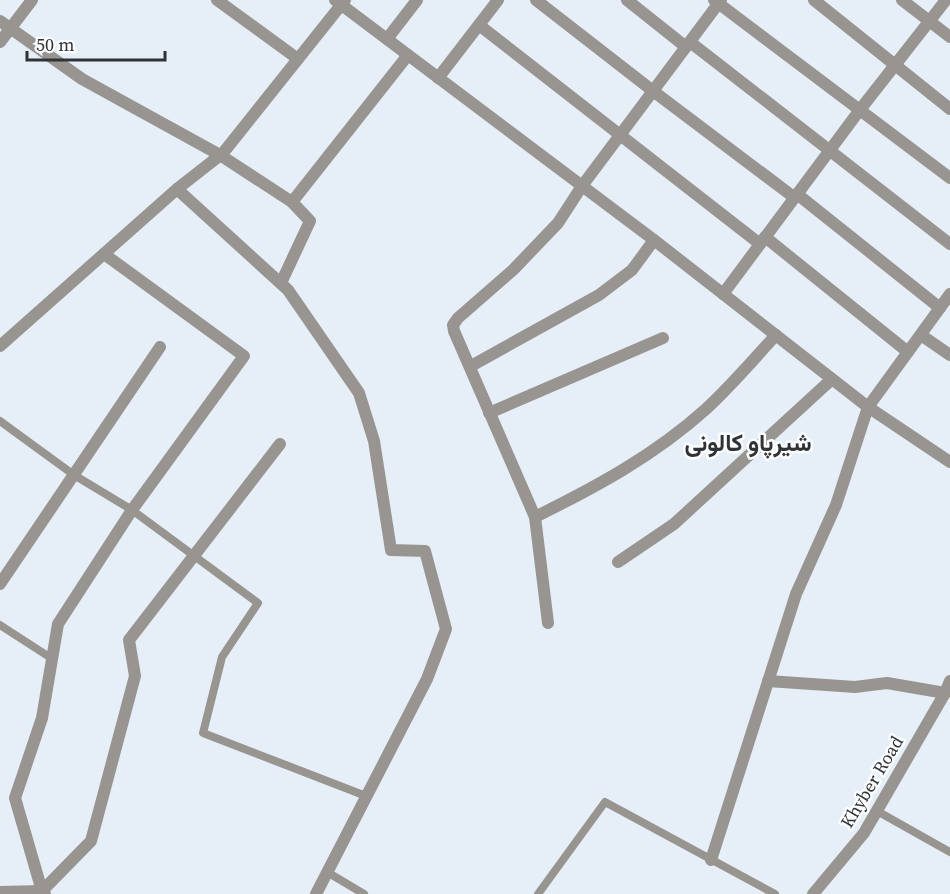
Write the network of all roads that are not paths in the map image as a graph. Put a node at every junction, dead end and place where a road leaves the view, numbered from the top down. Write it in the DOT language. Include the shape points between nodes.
graph roads {
  1 [pos="32,0"];
  2 [pos="217,0"];
  3 [pos="417,0"];
  4 [pos="498,0"];
  5 [pos="536,0"];
  6 [pos="627,0"];
  7 [pos="814,0"];
  8 [pos="902,0"];
  9 [pos="946,0"];
  10 [pos="718,1"];
  11 [pos="341,2"];
  12 [pos="930,21"];
  13 [pos="5,25"];
  14 [pos="479,25"];
  15 [pos="950,37"];
  16 [pos="387,39"];
  17 [pos="0,42"];
  18 [pos="688,45"];
  19 [pos="408,55"];
  20 [pos="298,59"];
  21 [pos="895,65"];
  22 [pos="438,78"];
  23 [pos="653,92"];
  24 [pos="950,109"];
  25 [pos="859,111"];
  26 [pos="620,135"];
  27 [pos="830,151"];
  28 [pos="220,155"];
  29 [pos="950,178"];
  30 [pos="582,186"];
  31 [pos="177,189"];
  32 [pos="796,196"];
  33 [pos="292,202"];
  34 [pos="654,240"];
  35 [pos="762,241"];
  36 [pos="950,244"];
  37 [pos="104,254"];
  38 [pos="281,284"];
  39 [pos="723,294"];
  40 [pos="950,294"];
  41 [pos="940,308"];
  42 [pos="776,335"];
  43 [pos="921,335"];
  44 [pos="663,338"];
  45 [pos="0,346"];
  46 [pos="160,347"];
  47 [pos="908,352"];
  48 [pos="950,355"];
  49 [pos="471,366"];
  50 [pos="832,379"];
  51 [pos="868,407"];
  52 [pos="489,412"];
  53 [pos="0,420"];
  54 [pos="280,444"];
  55 [pos="950,462"];
  56 [pos="74,475"];
  57 [pos="132,510"];
  58 [pos="535,517"];
  59 [pos="194,555"];
  60 [pos="618,562"];
  61 [pos="0,584"];
  62 [pos="548,623"];
  63 [pos="0,626"];
  64 [pos="51,658"];
  65 [pos="768,681"];
  66 [pos="948,687"];
  67 [pos="366,796"];
  68 [pos="877,811"];
  69 [pos="950,852"];
  70 [pos="711,860"];
  71 [pos="327,872"];
  72 [pos="0,892"];
  73 [pos="44,892"];
  74 [pos="316,894"];
  75 [pos="364,894"];
  76 [pos="538,894"];
  77 [pos="775,894"];
  78 [pos="813,894"];
  1 -- 13 [label="street"];
  2 -- 20 [label="street"];
  3 -- 16 [label="street"];
  4 -- 14 [label="street"];
  5 -- 23 [label="street"];
  6 -- 18 [label="street"];
  7 -- 21 [label="street"];
  8 -- 12 [label="street"];
  9 -- 12 [label="street"];
  10 -- 18 [label="street"];
  10 -- 25 [label="street"];
  11 -- 16 [label="street"];
  11 -- 20 [label="street"];
  12 -- 15 [label="street"];
  12 -- 21 [label="street"];
  13 -- 17 [label="street"];
  13 -- 28 [label="street" via="82,79"];
  14 -- 22 [label="street"];
  14 -- 26 [label="street"];
  16 -- 19 [label="street"];
  18 -- 23 [label="street"];
  18 -- 27 [label="street"];
  19 -- 22 [label="street"];
  19 -- 33 [label="street"];
  20 -- 28 [label="street"];
  21 -- 24 [label="street"];
  21 -- 25 [label="street"];
  22 -- 30 [label="street"];
  23 -- 26 [label="street"];
  23 -- 32 [label="street"];
  25 -- 27 [label="street"];
  25 -- 29 [label="street"];
  26 -- 30 [label="street"];
  26 -- 35 [label="street"];
  27 -- 32 [label="street"];
  27 -- 36 [label="street"];
  28 -- 31 [label="street"];
  28 -- 33 [label="street"];
  30 -- 34 [label="street"];
  30 -- 49 [label="street" via="551,231 454,321 454,331"];
  31 -- 37 [label="street"];
  31 -- 38 [label="street"];
  32 -- 35 [label="street"];
  32 -- 41 [label="street"];
  33 -- 38 [label="street" via="310,221"];
  34 -- 39 [label="street"];
  34 -- 49 [label="street" via="632,270 599,295"];
  35 -- 39 [label="street"];
  35 -- 47 [label="street"];
  37 -- 45 [label="street"];
  37 -- 57 [label="street" via="244,356"];
  38 -- 67 [label="street" via="359,393 374,441 391,550 425,551 446,629 427,679"];
  39 -- 42 [label="street"];
  40 -- 41 [label="street"];
  41 -- 43 [label="street"];
  42 -- 50 [label="street"];
  42 -- 58 [label="street" via="706,409 650,454 593,489"];
  43 -- 47 [label="street"];
  43 -- 48 [label="street"];
  44 -- 52 [label="street"];
  46 -- 56 [label="street"];
  47 -- 51 [label="street"];
  49 -- 52 [label="street"];
  50 -- 51 [label="street"];
  50 -- 60 [label="street" via="674,524"];
  51 -- 55 [label="street"];
  51 -- 65 [label="street" via="836,505 796,594"];
  52 -- 58 [label="street"];
  53 -- 56 [label="lane"];
  54 -- 59 [label="street"];
  56 -- 57 [label="lane"];
  56 -- 61 [label="street"];
  57 -- 59 [label="lane"];
  57 -- 64 [label="street" via="58,624"];
  58 -- 62 [label="street"];
  59 -- 67 [label="lane" via="258,603 222,657 203,733"];
  59 -- 73 [label="street" via="129,640 135,676 91,841"];
  63 -- 64 [label="lane"];
  64 -- 73 [label="street" via="42,718 15,798"];
  65 -- 66 [label="street" via="855,687 887,683"];
  65 -- 70 [label="street"];
  66 -- 68 [label="street, Khyber Road"];
  67 -- 71 [label="street"];
  68 -- 69 [label="lane"];
  68 -- 78 [label="street, Khyber Road" via="864,833"];
  70 -- 76 [label="lane" via="605,802"];
  70 -- 77 [label="lane"];
  71 -- 74 [label="street"];
  71 -- 75 [label="lane"];
  72 -- 73 [label="street"];
}
